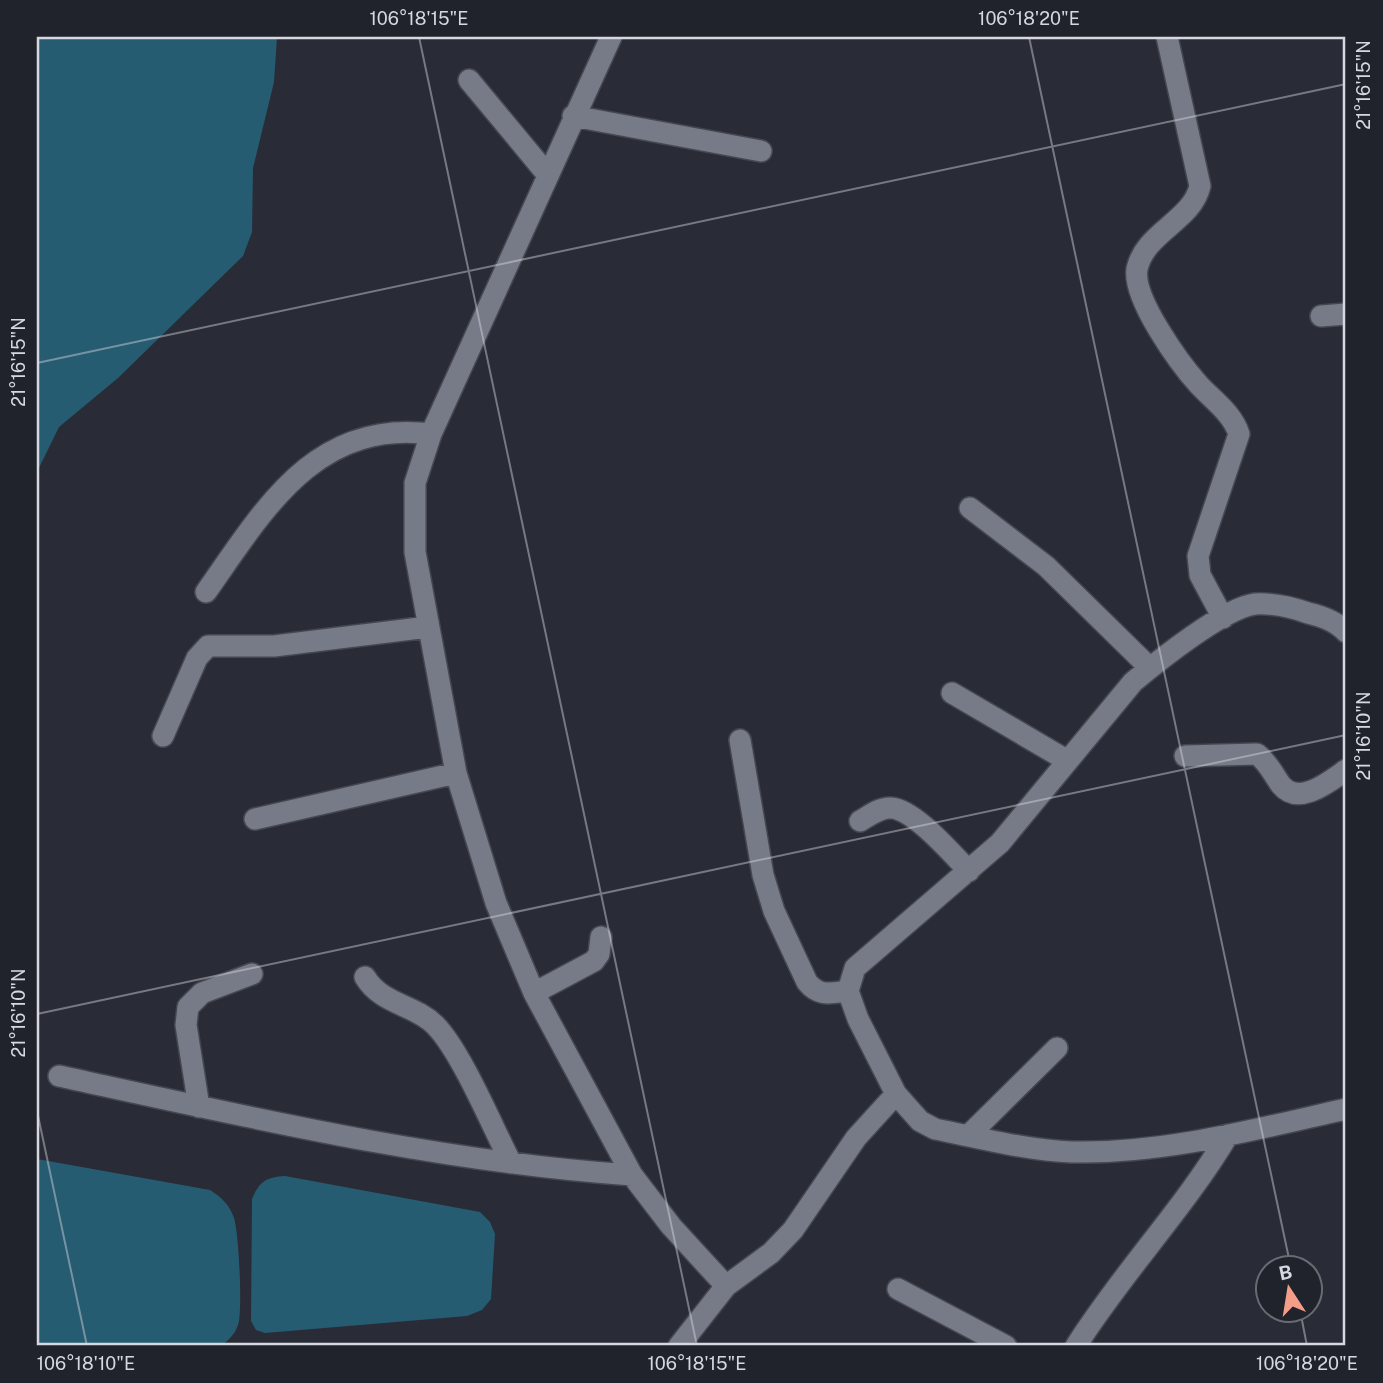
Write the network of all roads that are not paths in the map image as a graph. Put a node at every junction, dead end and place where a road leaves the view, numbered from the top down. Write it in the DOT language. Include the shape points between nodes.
graph roads {
  1 [pos="611,37"];
  2 [pos="1167,37"];
  3 [pos="468,80"];
  4 [pos="573,116"];
  5 [pos="761,151"];
  6 [pos="547,174"];
  7 [pos="1346,314"];
  8 [pos="1321,316"];
  9 [pos="431,434"];
  10 [pos="970,508"];
  11 [pos="206,592"];
  12 [pos="1223,618"];
  13 [pos="428,627"];
  14 [pos="1346,632"];
  15 [pos="1150,668"];
  16 [pos="952,693"];
  17 [pos="163,736"];
  18 [pos="740,740"];
  19 [pos="1185,756"];
  20 [pos="1068,761"];
  21 [pos="1346,770"];
  22 [pos="456,773"];
  23 [pos="255,819"];
  24 [pos="860,821"];
  25 [pos="969,871"];
  26 [pos="601,937"];
  27 [pos="253,974"];
  28 [pos="365,977"];
  29 [pos="848,991"];
  30 [pos="534,993"];
  31 [pos="1057,1048"];
  32 [pos="59,1076"];
  33 [pos="896,1094"];
  34 [pos="200,1107"];
  35 [pos="1346,1109"];
  36 [pos="969,1135"];
  37 [pos="1228,1135"];
  38 [pos="511,1163"];
  39 [pos="632,1175"];
  40 [pos="726,1286"];
  41 [pos="898,1289"];
  42 [pos="679,1346"];
  43 [pos="1006,1346"];
  44 [pos="1076,1346"];
  1 -- 4 [label="street"];
  2 -- 12 [label="street" via="1200,186 1197,199 1144,250 1137,271 1139,290 1169,345 1235,422 1239,434 1198,555 1200,575"];
  3 -- 6 [label="street"];
  4 -- 5 [label="street"];
  4 -- 6 [label="street"];
  6 -- 9 [label="street"];
  7 -- 8 [label="street"];
  9 -- 11 [label="street" via="407,431 368,437 306,466 266,506"];
  9 -- 13 [label="street" via="415,483 413,515"];
  10 -- 15 [label="street" via="1046,566"];
  12 -- 14 [label="street" via="1253,604 1281,604 1314,614"];
  12 -- 15 [label="street"];
  13 -- 17 [label="street" via="274,646 208,646 197,658"];
  13 -- 22 [label="street"];
  15 -- 20 [label="street"];
  16 -- 20 [label="street"];
  18 -- 29 [label="street" via="763,876 774,911 815,992"];
  19 -- 21 [label="street" via="1257,754 1283,788 1293,793 1307,793"];
  20 -- 25 [label="street" via="1000,843"];
  22 -- 23 [label="street"];
  22 -- 30 [label="street" via="496,903"];
  24 -- 25 [label="street" via="882,809 903,811"];
  25 -- 29 [label="street" via="855,968"];
  26 -- 30 [label="street" via="594,961"];
  27 -- 34 [label="street" via="202,993 188,1007 186,1025"];
  28 -- 38 [label="street" via="383,997 423,1015 438,1028"];
  29 -- 33 [label="street"];
  30 -- 39 [label="street"];
  31 -- 36 [label="street"];
  32 -- 34 [label="street"];
  33 -- 36 [label="street" via="919,1121"];
  33 -- 40 [label="street" via="856,1138 793,1230 771,1253"];
  34 -- 38 [label="street"];
  35 -- 37 [label="street"];
  36 -- 37 [label="street" via="1075,1152"];
  37 -- 44 [label="street" via="1183,1204 1102,1304"];
  38 -- 39 [label="street"];
  39 -- 40 [label="street"];
  40 -- 42 [label="street"];
  41 -- 43 [label="street"];
}
